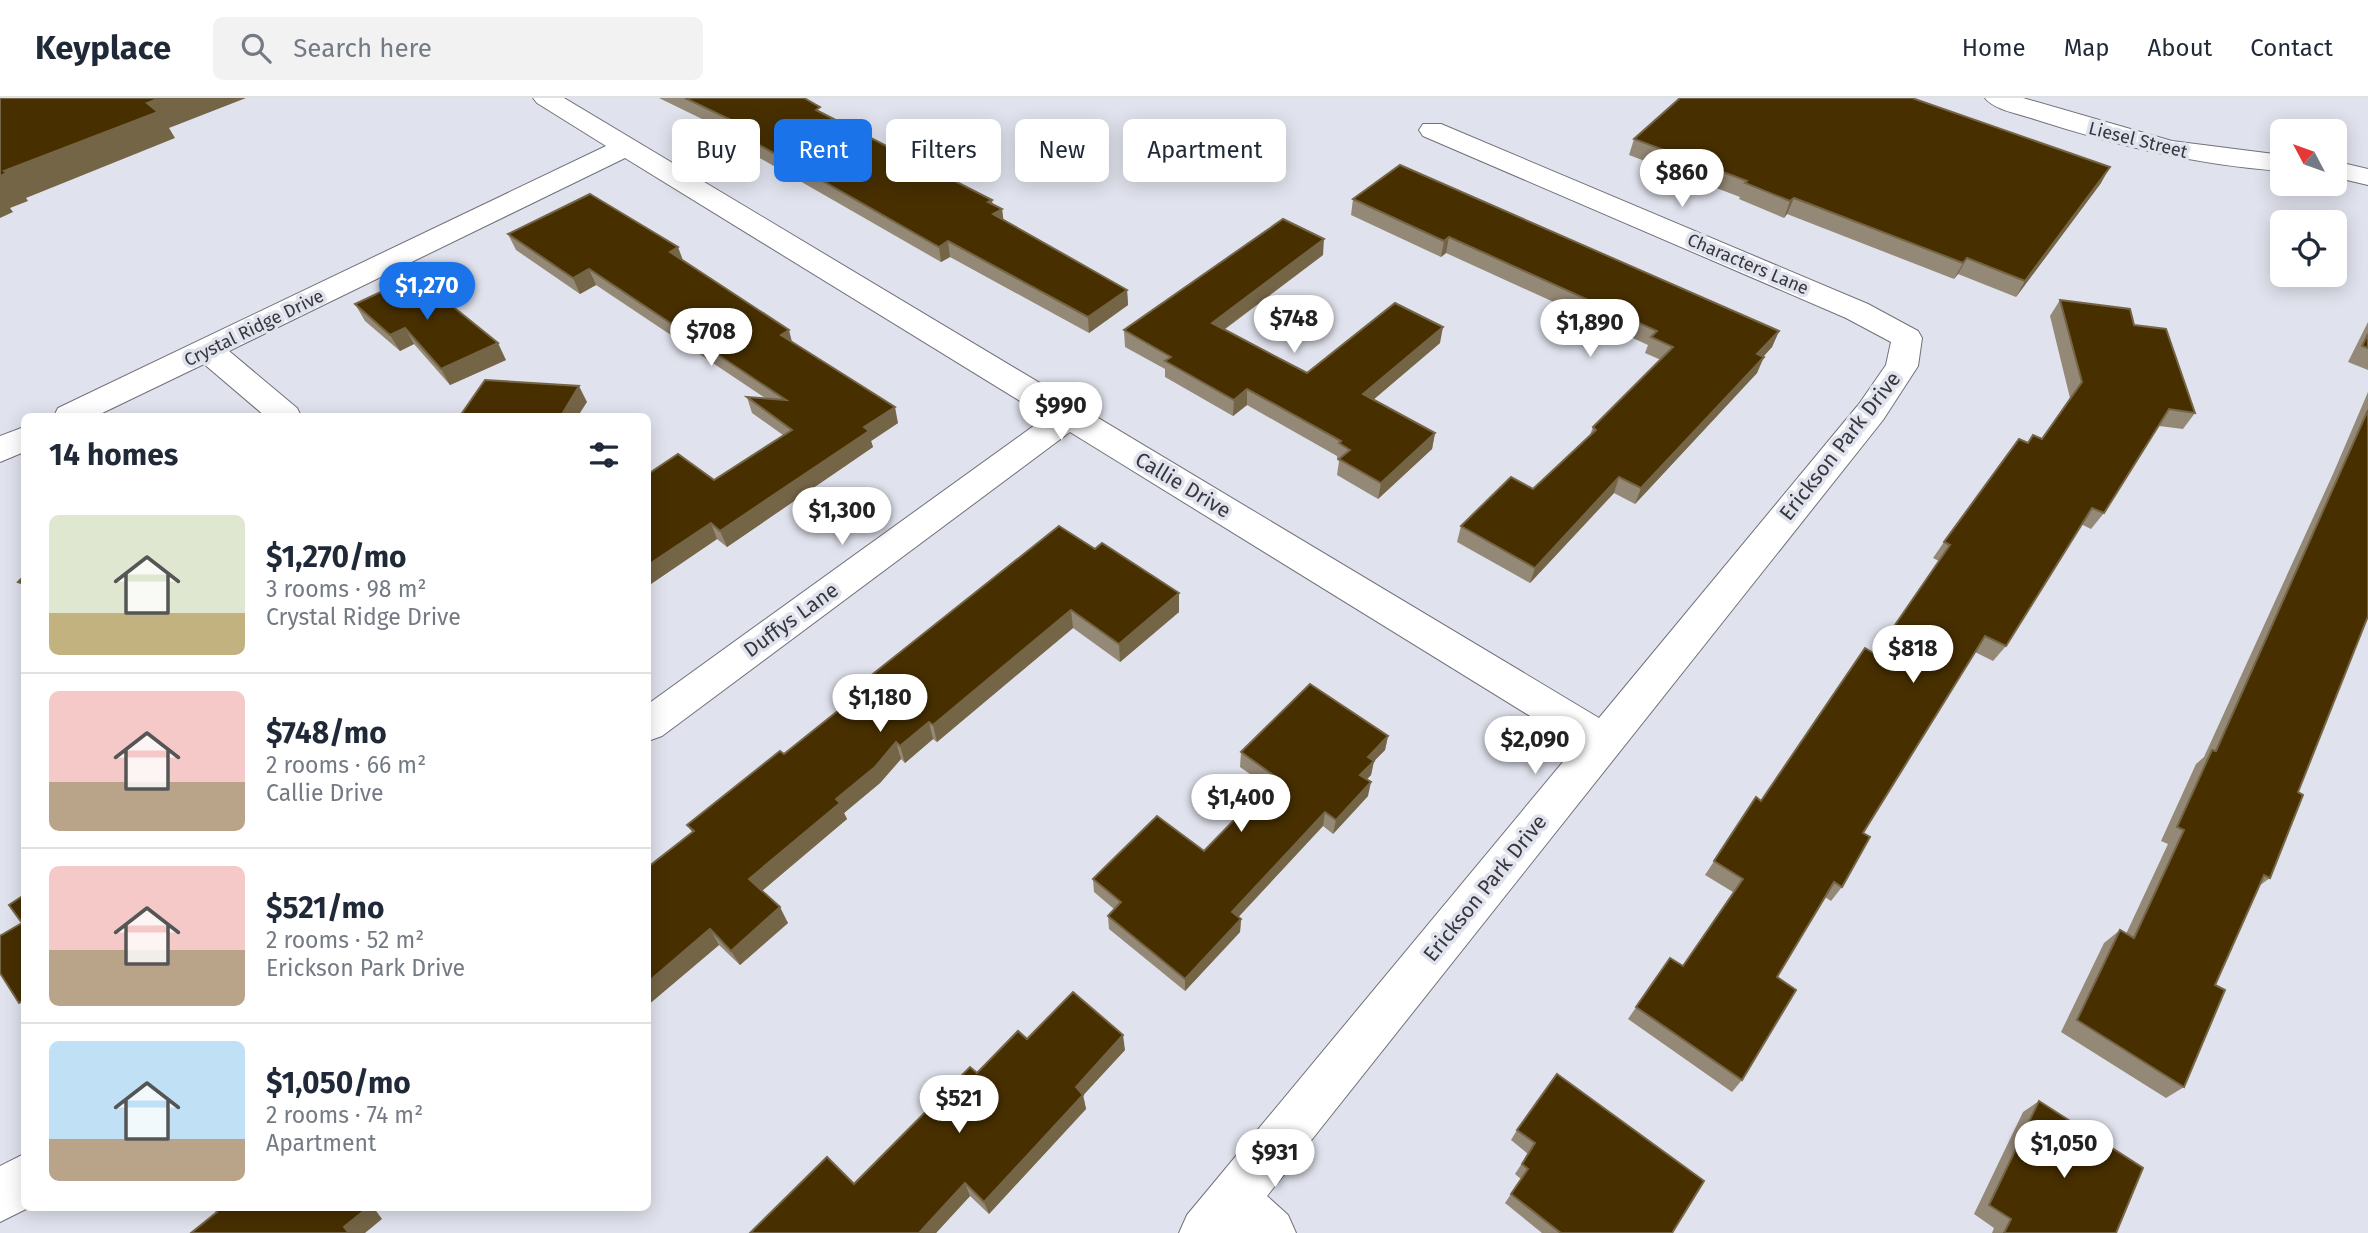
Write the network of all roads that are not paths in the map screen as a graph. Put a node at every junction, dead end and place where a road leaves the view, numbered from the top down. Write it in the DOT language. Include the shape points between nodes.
graph roads {
  1 [pos="546,98"];
  2 [pos="1998,98"];
  3 [pos="1432,130"];
  4 [pos="626,147"];
  5 [pos="2270,162"];
  6 [pos="2347,172"];
  7 [pos="2368,177"];
  8 [pos="1907,338"];
  9 [pos="208,350"];
  10 [pos="76,413"];
  11 [pos="282,413"];
  12 [pos="1070,416"];
  13 [pos="21,440"];
  14 [pos="0,450"];
  15 [pos="651,723"];
  16 [pos="1604,741"];
  17 [pos="21,1181"];
  18 [pos="0,1197"];
  19 [pos="1219,1216"];
  20 [pos="1270,1233"];
  1 -- 4 [label="street, Callie Drive"];
  2 -- 5 [label="street, Liesel Street" via="2140,144 2193,155"];
  3 -- 8 [label="street, Characters Lane" via="1786,280"];
  4 -- 9 [label="street, Crystal Ridge Drive"];
  4 -- 12 [label="street, Callie Drive"];
  6 -- 7 [label="street"];
  8 -- 16 [label="street, Erickson Park Drive" via="1902,366 1871,412"];
  9 -- 10 [label="street, Crystal Ridge Drive"];
  9 -- 11 [label="street"];
  12 -- 15 [label="street, Duffys Lane"];
  12 -- 16 [label="street, Callie Drive"];
  13 -- 14 [label="street"];
  16 -- 19 [label="street, Erickson Park Drive"];
  17 -- 18 [label="street"];
  19 -- 20 [label="street"];
}
